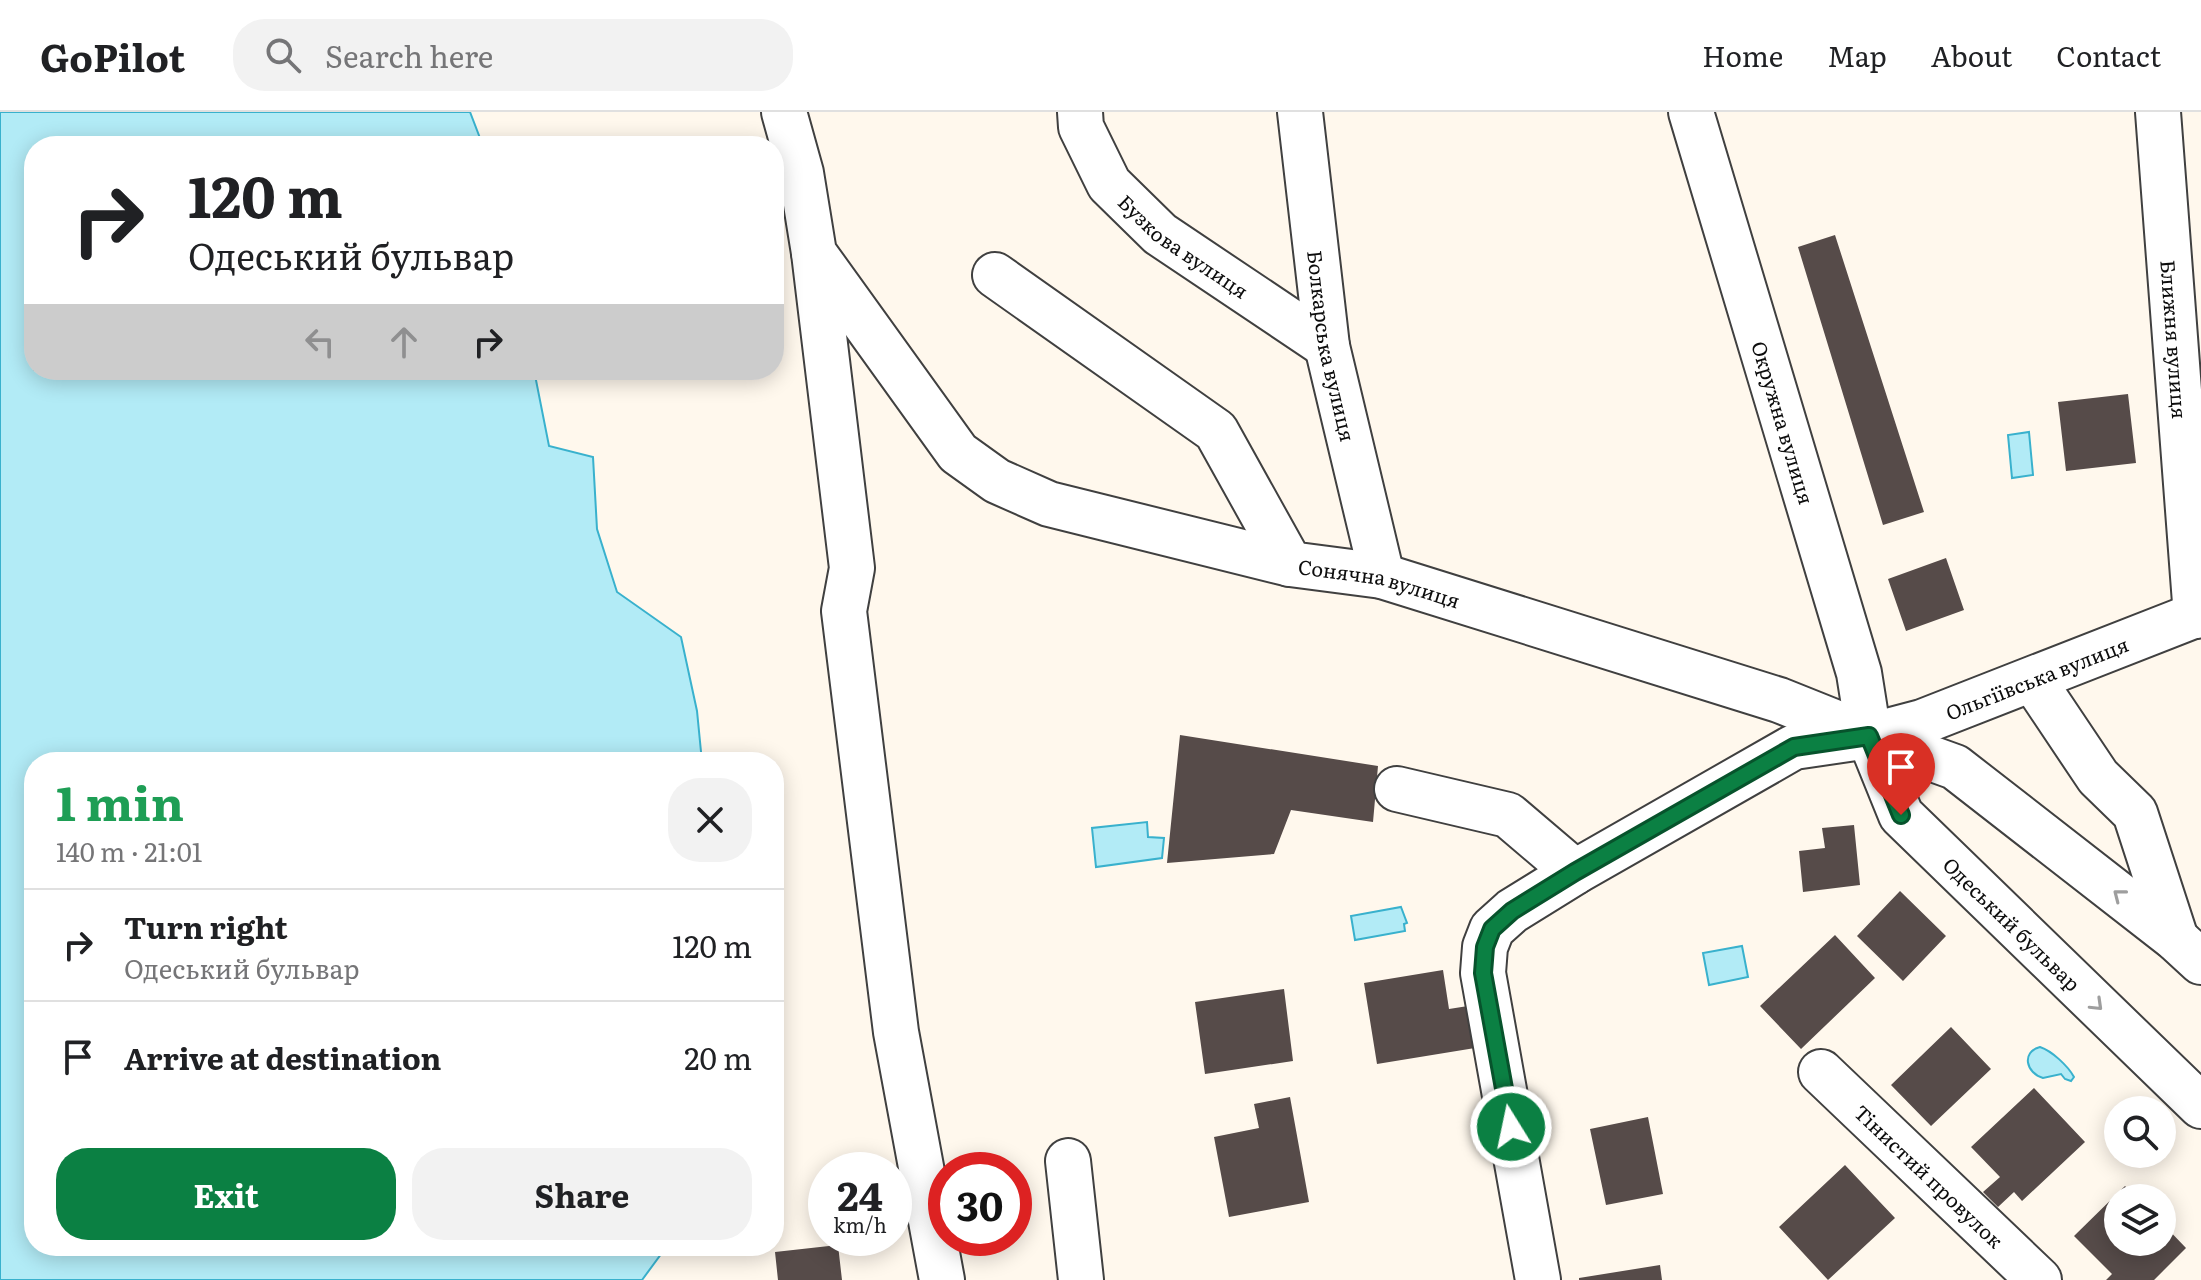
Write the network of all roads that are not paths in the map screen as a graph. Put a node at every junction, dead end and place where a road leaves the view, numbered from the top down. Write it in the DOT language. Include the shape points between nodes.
graph roads {
  1 [pos="784,112"];
  2 [pos="1080,112"];
  3 [pos="1300,112"];
  4 [pos="1691,112"];
  5 [pos="2158,112"];
  6 [pos="814,253"];
  7 [pos="995,275"];
  8 [pos="1327,346"];
  9 [pos="1290,564"];
  10 [pos="1382,576"];
  11 [pos="2198,614"];
  12 [pos="2033,680"];
  13 [pos="1869,736"];
  14 [pos="1397,789"];
  15 [pos="1575,872"];
  16 [pos="2188,951"];
  17 [pos="1821,1072"];
  18 [pos="2201,1106"];
  19 [pos="1068,1161"];
  20 [pos="942,1280"];
  21 [pos="1081,1280"];
  22 [pos="1538,1280"];
  23 [pos="2039,1280"];
  1 -- 6 [label="street"];
  2 -- 8 [label="street, Бузкова вулиця" via="1081,127 1109,184 1160,234"];
  3 -- 8 [label="street, Болкарська вулиця"];
  4 -- 13 [label="street, Окружна вулиця" via="1859,673"];
  5 -- 11 [label="street, Ближня вулиця"];
  6 -- 9 [label="street" via="958,453 997,481 1049,504"];
  6 -- 20 [label="street" via="852,568 844,611 894,1016"];
  7 -- 9 [label="street, Сонячна вулиця" via="1216,431"];
  8 -- 10 [label="street, Болкарська вулиця"];
  9 -- 10 [label="street, Сонячна вулиця"];
  10 -- 13 [label="street, Сонячна вулиця" via="1779,700"];
  11 -- 12 [label="street, Ольгіївська вулиця"];
  12 -- 13 [label="street, Ольгіївська вулиця"];
  12 -- 16 [label="street" via="2098,777 2135,813"];
  13 -- 15 [label="street, Ольгіївська вулиця" via="1794,747"];
  16 -- 13 [label="street, one-way" via="1955,767"];
  13 -- 18 [label="street, Одеський бульвар, one-way" via="1901,815"];
  14 -- 15 [label="street" via="1508,815"];
  15 -- 22 [label="street, Ольгіївська вулиця" via="1512,911 1492,929 1485,947 1483,973"];
  17 -- 23 [label="street, Тінистий провулок"];
  19 -- 21 [label="street"];
}
